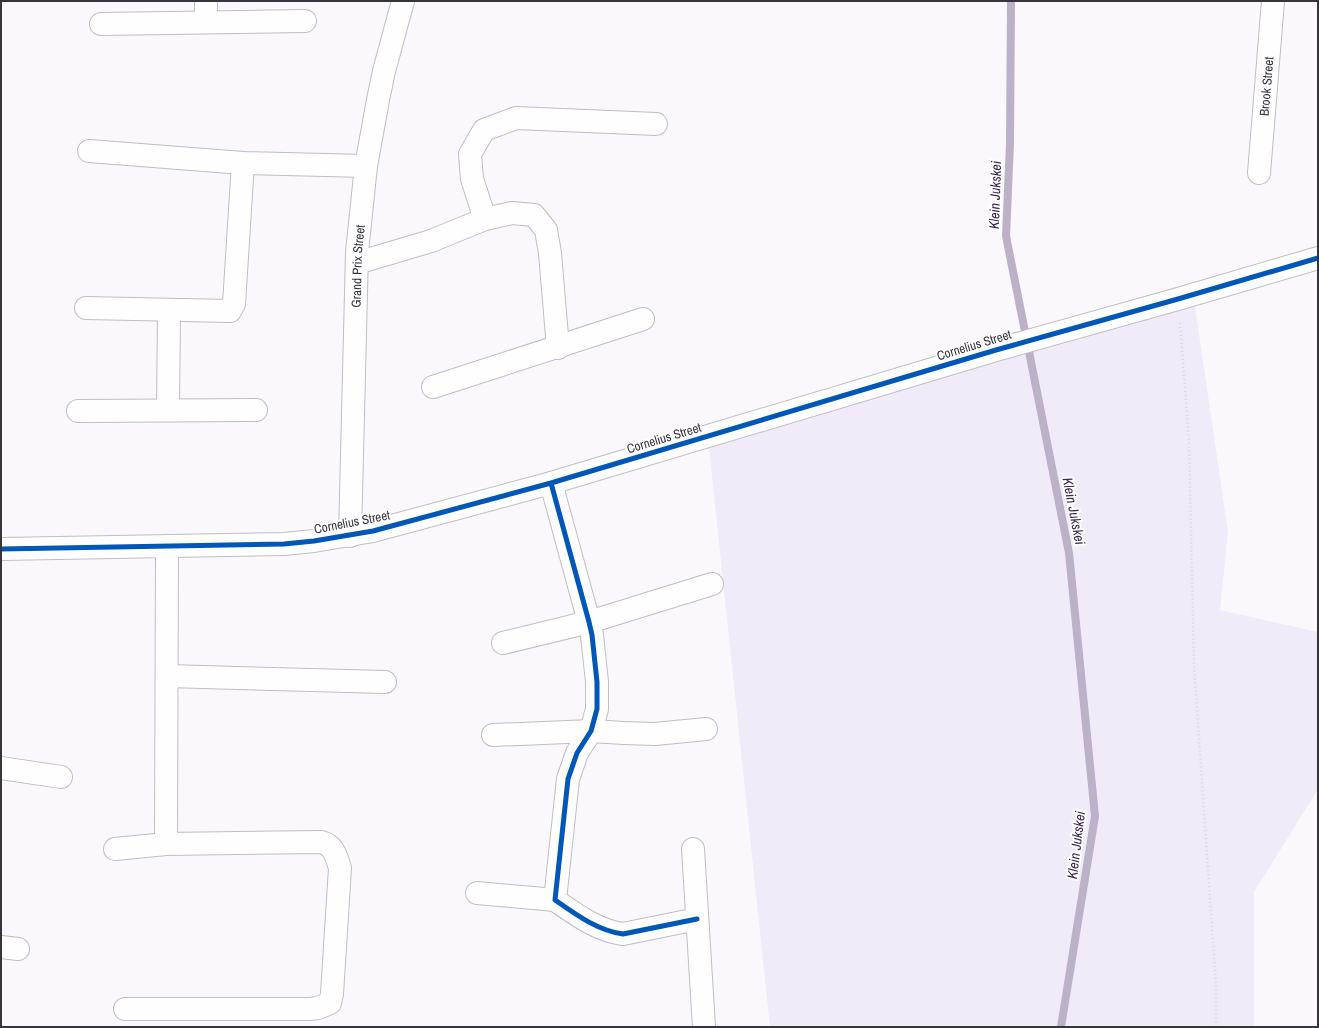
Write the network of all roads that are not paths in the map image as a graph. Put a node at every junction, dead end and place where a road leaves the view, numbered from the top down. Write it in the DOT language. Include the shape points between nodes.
graph roads {
  1 [pos="206,1"];
  2 [pos="403,1"];
  3 [pos="1273,1"];
  4 [pos="305,21"];
  5 [pos="206,22"];
  6 [pos="101,24"];
  7 [pos="656,124"];
  8 [pos="89,151"];
  9 [pos="243,163"];
  10 [pos="366,166"];
  11 [pos="1260,173"];
  12 [pos="485,219"];
  13 [pos="1318,258"];
  14 [pos="357,263"];
  15 [pos="86,308"];
  16 [pos="169,310"];
  17 [pos="643,319"];
  18 [pos="558,348"];
  19 [pos="433,387"];
  20 [pos="168,410"];
  21 [pos="256,410"];
  22 [pos="78,411"];
  23 [pos="551,483"];
  24 [pos="350,536"];
  25 [pos="167,546"];
  26 [pos="1,550"];
  27 [pos="712,584"];
  28 [pos="589,622"];
  29 [pos="503,643"];
  30 [pos="167,676"];
  31 [pos="385,682"];
  32 [pos="706,729"];
  33 [pos="591,731"];
  34 [pos="493,734"];
  35 [pos="1,768"];
  36 [pos="60,776"];
  37 [pos="166,844"];
  38 [pos="115,849"];
  39 [pos="693,849"];
  40 [pos="478,893"];
  41 [pos="555,900"];
  42 [pos="697,919"];
  43 [pos="125,1009"];
  44 [pos="704,1027"];
  1 -- 5 [label="street"];
  2 -- 10 [label="street, Grand Prix Street" via="384,71"];
  3 -- 11 [label="street, Brook Street"];
  4 -- 5 [label="street"];
  5 -- 6 [label="street"];
  7 -- 12 [label="street" via="516,118 484,130 470,154 472,179"];
  8 -- 9 [label="street"];
  9 -- 10 [label="street"];
  9 -- 16 [label="street" via="234,304 230,311"];
  10 -- 14 [label="street, Grand Prix Street"];
  12 -- 14 [label="street" via="431,240"];
  12 -- 18 [label="street" via="512,213 534,215 546,230"];
  13 -- 23 [label="street, Cornelius Street" via="996,350"];
  14 -- 24 [label="street, Grand Prix Street"];
  15 -- 16 [label="street"];
  16 -- 20 [label="street"];
  17 -- 18 [label="street"];
  18 -- 19 [label="street"];
  20 -- 21 [label="street"];
  20 -- 22 [label="street"];
  23 -- 24 [label="street, Cornelius Street"];
  23 -- 28 [label="street"];
  24 -- 25 [label="street, Cornelius Street" via="284,544"];
  25 -- 26 [label="street, Cornelius Street"];
  25 -- 30 [label="street"];
  27 -- 28 [label="street"];
  28 -- 29 [label="street"];
  28 -- 33 [label="street" via="598,682 597,709"];
  30 -- 31 [label="street"];
  30 -- 37 [label="street"];
  32 -- 33 [label="street" via="655,734"];
  33 -- 34 [label="street"];
  33 -- 41 [label="street" via="577,753 568,779"];
  35 -- 36 [label="street"];
  37 -- 38 [label="street"];
  37 -- 43 [label="street" via="321,842 330,846 340,868 332,999 325,1006 310,1009"];
  39 -- 42 [label="street"];
  40 -- 41 [label="street"];
  41 -- 42 [label="street" via="580,917 614,933 623,934"];
  42 -- 44 [label="street"];
}
